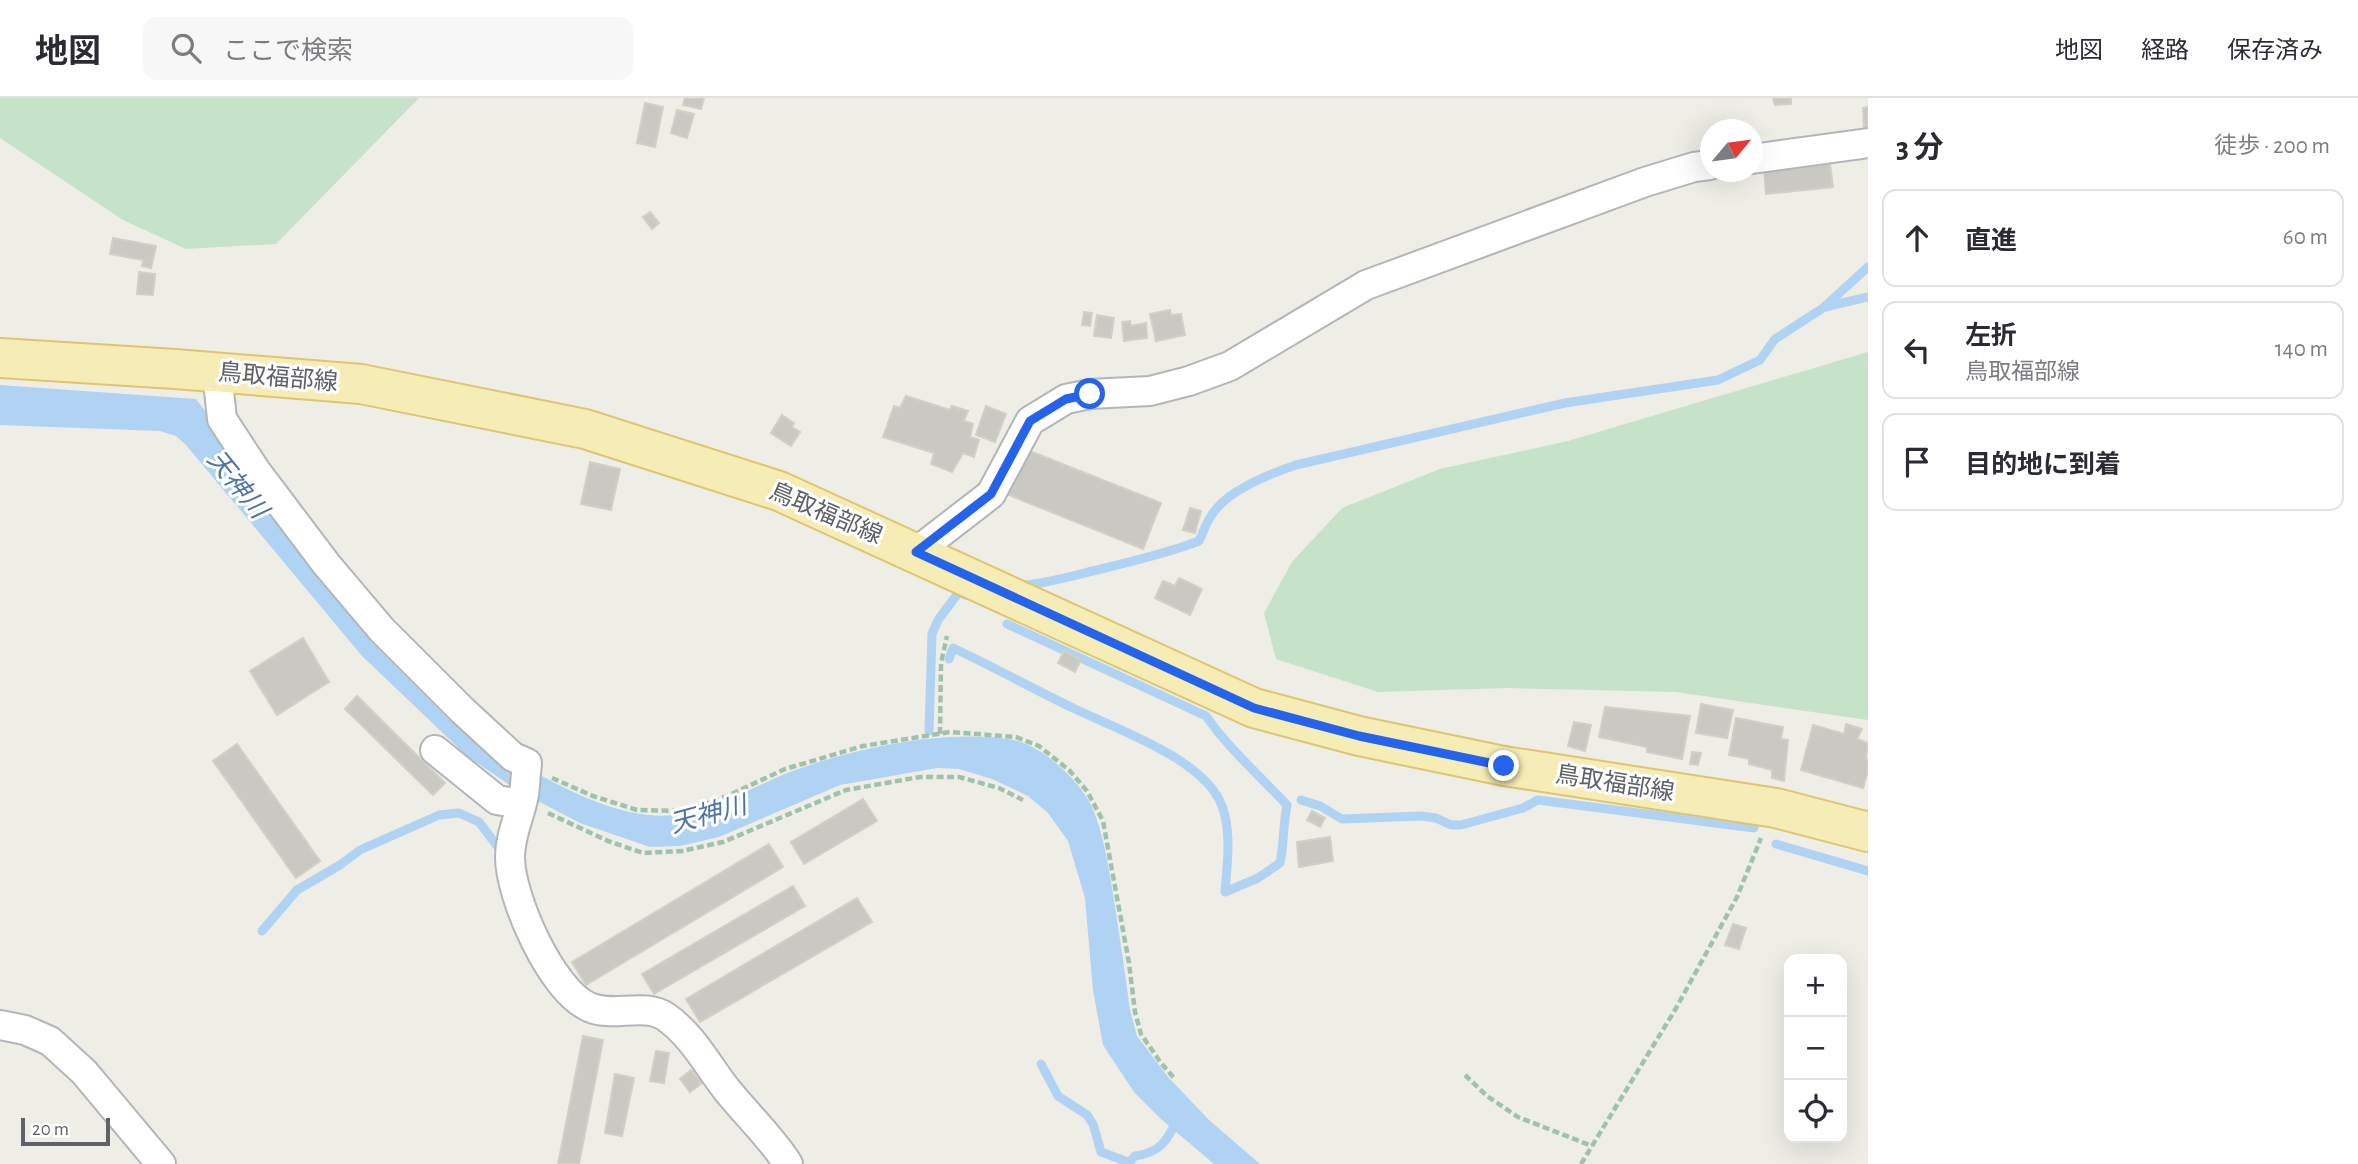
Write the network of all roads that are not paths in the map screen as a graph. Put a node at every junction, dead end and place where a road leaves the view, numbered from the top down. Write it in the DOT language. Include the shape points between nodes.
graph roads {
  1 [pos="1868,143"];
  2 [pos="1763,157"];
  3 [pos="1700,166"];
  4 [pos="0,358"];
  5 [pos="216,372"];
  6 [pos="916,552"];
  7 [pos="435,750"];
  8 [pos="522,801"];
  9 [pos="1868,832"];
  10 [pos="0,1025"];
  11 [pos="161,1164"];
  12 [pos="788,1164"];
  1 -- 2 [label="street"];
  3 -- 6 [label="street" via="1646,181 1366,285 1230,366 1150,391 1066,399 1030,421 991,494"];
  4 -- 5 [label="main road, 鳥取福部線"];
  5 -- 6 [label="main road, 鳥取福部線" via="361,384 585,429 779,491"];
  5 -- 8 [label="street" via="222,419 327,565 382,630 513,757 527,765"];
  6 -- 9 [label="main road, 鳥取福部線" via="1254,708 1359,736 1504,766 1773,808"];
  7 -- 8 [label="street" via="497,800"];
  8 -- 12 [label="street" via="514,823 511,874 525,922 563,983 589,1007 664,1016 703,1056"];
  10 -- 11 [label="street" via="50,1041 84,1072"];
}
